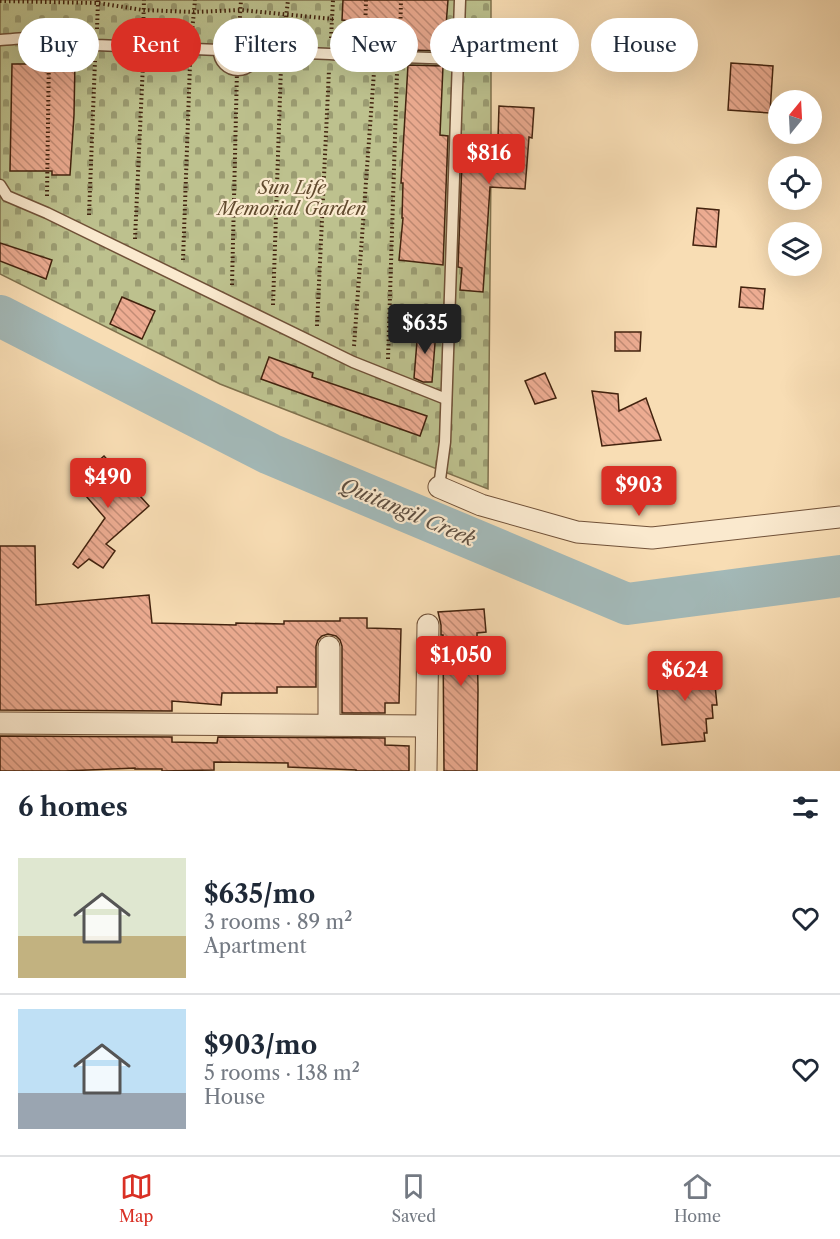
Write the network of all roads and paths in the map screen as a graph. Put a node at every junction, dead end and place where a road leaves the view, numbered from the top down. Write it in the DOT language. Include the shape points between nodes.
graph roads {
  1 [pos="144,0"];
  2 [pos="195,0"];
  3 [pos="242,0"];
  4 [pos="288,0"];
  5 [pos="333,0"];
  6 [pos="366,0"];
  7 [pos="401,0"];
  8 [pos="460,0"];
  9 [pos="98,1"];
  10 [pos="0,2"];
  11 [pos="143,10"];
  12 [pos="241,10"];
  13 [pos="194,12"];
  14 [pos="287,15"];
  15 [pos="97,18"];
  16 [pos="143,18"];
  17 [pos="193,18"];
  18 [pos="240,18"];
  19 [pos="287,18"];
  20 [pos="333,18"];
  21 [pos="365,18"];
  22 [pos="400,18"];
  23 [pos="459,18"];
  24 [pos="330,19"];
  25 [pos="18,39"];
  26 [pos="0,40"];
  27 [pos="318,54"];
  28 [pos="330,54"];
  29 [pos="49,72"];
  30 [pos="95,72"];
  31 [pos="142,72"];
  32 [pos="189,72"];
  33 [pos="237,72"];
  34 [pos="280,72"];
  35 [pos="374,72"];
  36 [pos="397,72"];
  37 [pos="457,72"];
  38 [pos="0,185"];
  39 [pos="47,213"];
  40 [pos="88,233"];
  41 [pos="134,255"];
  42 [pos="182,279"];
  43 [pos="231,302"];
  44 [pos="273,323"];
  45 [pos="317,344"];
  46 [pos="353,362"];
  47 [pos="387,376"];
  48 [pos="447,399"];
  49 [pos="439,487"];
  50 [pos="840,517"];
  51 [pos="428,625"];
  52 [pos="329,647"];
  53 [pos="0,723"];
  54 [pos="329,725"];
  55 [pos="426,726"];
  56 [pos="426,771"];
  1 -- 11 [label="path"];
  2 -- 13 [label="path"];
  3 -- 12 [label="path"];
  4 -- 14 [label="path"];
  5 -- 20 [label="path"];
  6 -- 21 [label="path"];
  7 -- 22 [label="path"];
  8 -- 23 [label="lane"];
  9 -- 10 [label="path"];
  9 -- 11 [label="path"];
  9 -- 15 [label="path"];
  11 -- 13 [label="path"];
  11 -- 16 [label="path"];
  12 -- 13 [label="path"];
  12 -- 14 [label="path"];
  12 -- 18 [label="path"];
  13 -- 17 [label="path"];
  14 -- 19 [label="path"];
  14 -- 24 [label="path"];
  25 -- 26 [label="lane"];
  27 -- 28 [label="lane"];
  28 -- 45 [label="path"];
  29 -- 39 [label="path"];
  30 -- 40 [label="path"];
  31 -- 41 [label="path"];
  32 -- 42 [label="path"];
  33 -- 43 [label="path"];
  34 -- 44 [label="path"];
  35 -- 46 [label="path"];
  36 -- 47 [label="path"];
  37 -- 48 [label="lane"];
  38 -- 39 [label="lane" via="7,196"];
  39 -- 40 [label="lane"];
  40 -- 41 [label="lane"];
  41 -- 42 [label="lane"];
  42 -- 43 [label="lane"];
  43 -- 44 [label="lane"];
  44 -- 45 [label="lane"];
  45 -- 46 [label="lane"];
  46 -- 47 [label="lane"];
  47 -- 48 [label="lane"];
  48 -- 49 [label="lane"];
  49 -- 50 [label="street" via="481,504 577,532 652,538"];
  51 -- 55 [label="street"];
  52 -- 54 [label="street"];
  53 -- 54 [label="street"];
  54 -- 55 [label="street"];
  55 -- 56 [label="street"];
}
